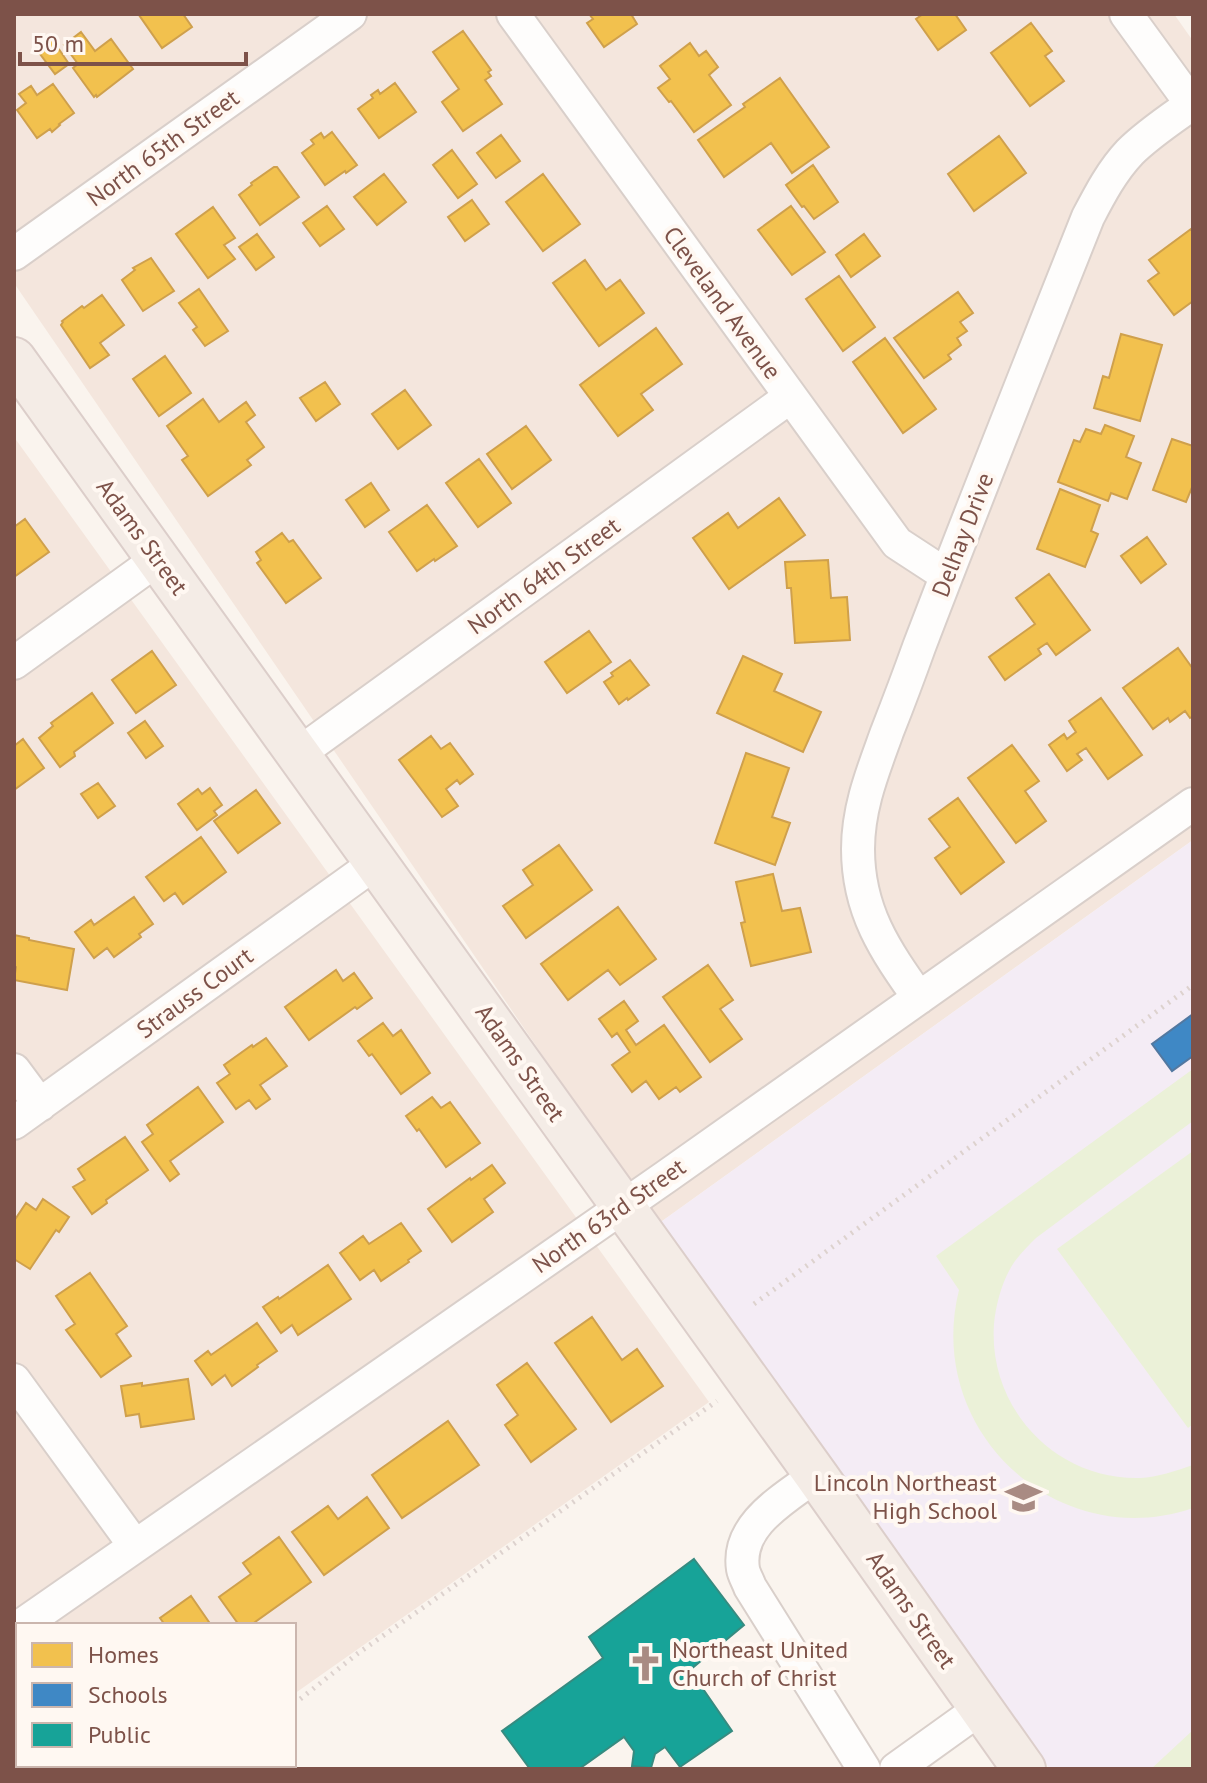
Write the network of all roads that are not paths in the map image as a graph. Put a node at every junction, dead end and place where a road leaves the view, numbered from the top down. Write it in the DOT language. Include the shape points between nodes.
graph roads {
  1 [pos="350,14"];
  2 [pos="513,14"];
  3 [pos="1126,14"];
  4 [pos="1192,105"];
  5 [pos="14,254"];
  6 [pos="14,359"];
  7 [pos="790,397"];
  8 [pos="158,559"];
  9 [pos="946,575"];
  10 [pos="14,663"];
  11 [pos="298,754"];
  12 [pos="1193,804"];
  13 [pos="377,862"];
  14 [pos="919,998"];
  15 [pos="14,1070"];
  16 [pos="27,1114"];
  17 [pos="623,1206"];
  18 [pos="14,1380"];
  19 [pos="816,1475"];
  20 [pos="135,1546"];
  21 [pos="25,1623"];
  22 [pos="981,1708"];
  23 [pos="864,1769"];
  24 [pos="896,1769"];
  25 [pos="1024,1769"];
  1 -- 5 [label="street, North 65th Street"];
  2 -- 7 [label="street, Cleveland Avenue"];
  3 -- 4 [label="street"];
  4 -- 9 [label="street, Delhay Drive" via="1130,153 1093,208"];
  6 -- 8 [label="main road, Adams Street"];
  7 -- 9 [label="street, Cleveland Avenue" via="897,543"];
  7 -- 11 [label="street, North 64th Street"];
  8 -- 10 [label="street"];
  8 -- 11 [label="main road, Adams Street"];
  9 -- 14 [label="street, Delhay Drive" via="867,786 859,828 858,867 871,919"];
  11 -- 13 [label="main road, Adams Street"];
  12 -- 14 [label="street, North 63rd Street"];
  13 -- 16 [label="street, Strauss Court"];
  13 -- 17 [label="main road, Adams Street"];
  14 -- 17 [label="street, North 63rd Street"];
  15 -- 16 [label="street"];
  17 -- 19 [label="main road, Adams Street"];
  17 -- 20 [label="street, North 63rd Street"];
  18 -- 20 [label="street"];
  19 -- 22 [label="main road, Adams Street"];
  19 -- 23 [label="street" via="759,1520 748,1535 743,1569"];
  20 -- 21 [label="street, North 63rd Street"];
  22 -- 24 [label="street"];
  22 -- 25 [label="main road, Adams Street"];
}
